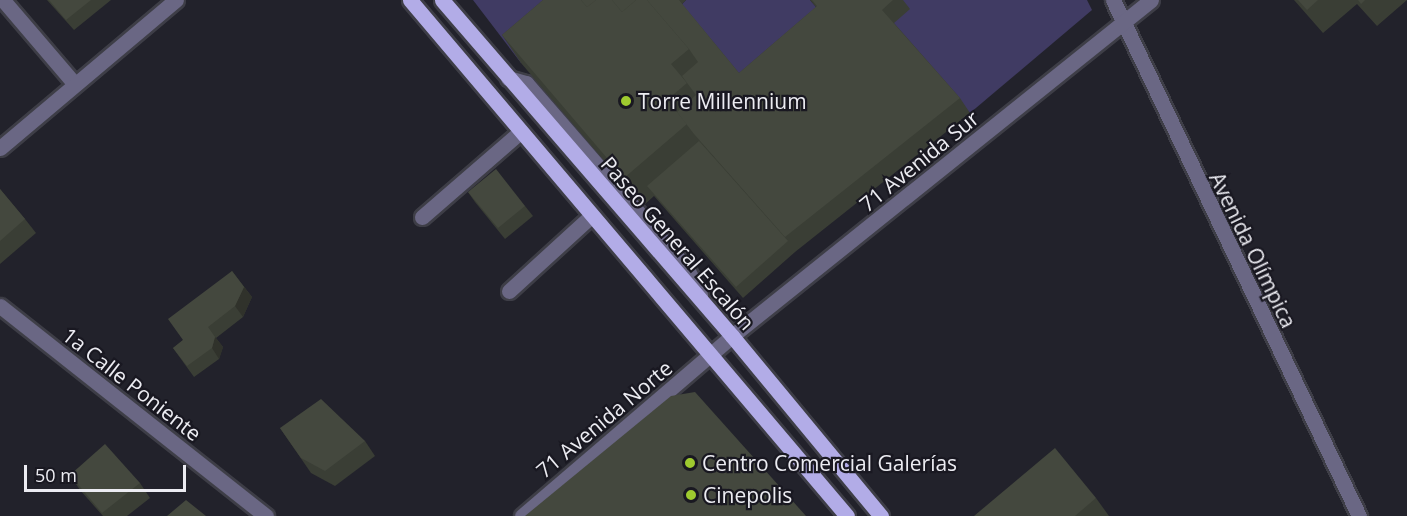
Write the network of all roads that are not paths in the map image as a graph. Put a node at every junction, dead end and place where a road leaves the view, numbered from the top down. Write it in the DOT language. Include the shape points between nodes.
graph roads {
  1 [pos="3,0"];
  2 [pos="176,0"];
  3 [pos="410,0"];
  4 [pos="442,0"];
  5 [pos="1113,0"];
  6 [pos="1152,0"];
  7 [pos="1124,24"];
  8 [pos="74,83"];
  9 [pos="519,133"];
  10 [pos="0,148"];
  11 [pos="422,217"];
  12 [pos="590,217"];
  13 [pos="509,291"];
  14 [pos="0,306"];
  15 [pos="732,336"];
  16 [pos="713,354"];
  17 [pos="266,516"];
  18 [pos="522,516"];
  19 [pos="847,516"];
  20 [pos="881,516"];
  21 [pos="1359,516"];
  1 -- 8 [label="street"];
  2 -- 8 [label="street"];
  3 -- 9 [label="main road"];
  4 -- 15 [label="main road, Paseo General Escalón"];
  5 -- 7 [label="street, Avenida Olímpica"];
  6 -- 7 [label="street, 71 Avenida Sur"];
  7 -- 15 [label="street, 71 Avenida Sur"];
  7 -- 21 [label="street, Avenida Olímpica"];
  8 -- 10 [label="street"];
  9 -- 11 [label="street"];
  9 -- 12 [label="main road"];
  12 -- 13 [label="street"];
  12 -- 16 [label="main road"];
  14 -- 17 [label="street, 1a Calle Poniente"];
  15 -- 16 [label="street, 71 Avenida Sur"];
  15 -- 20 [label="main road, Paseo General Escalón"];
  16 -- 18 [label="street, 71 Avenida Norte"];
  16 -- 19 [label="main road"];
}
